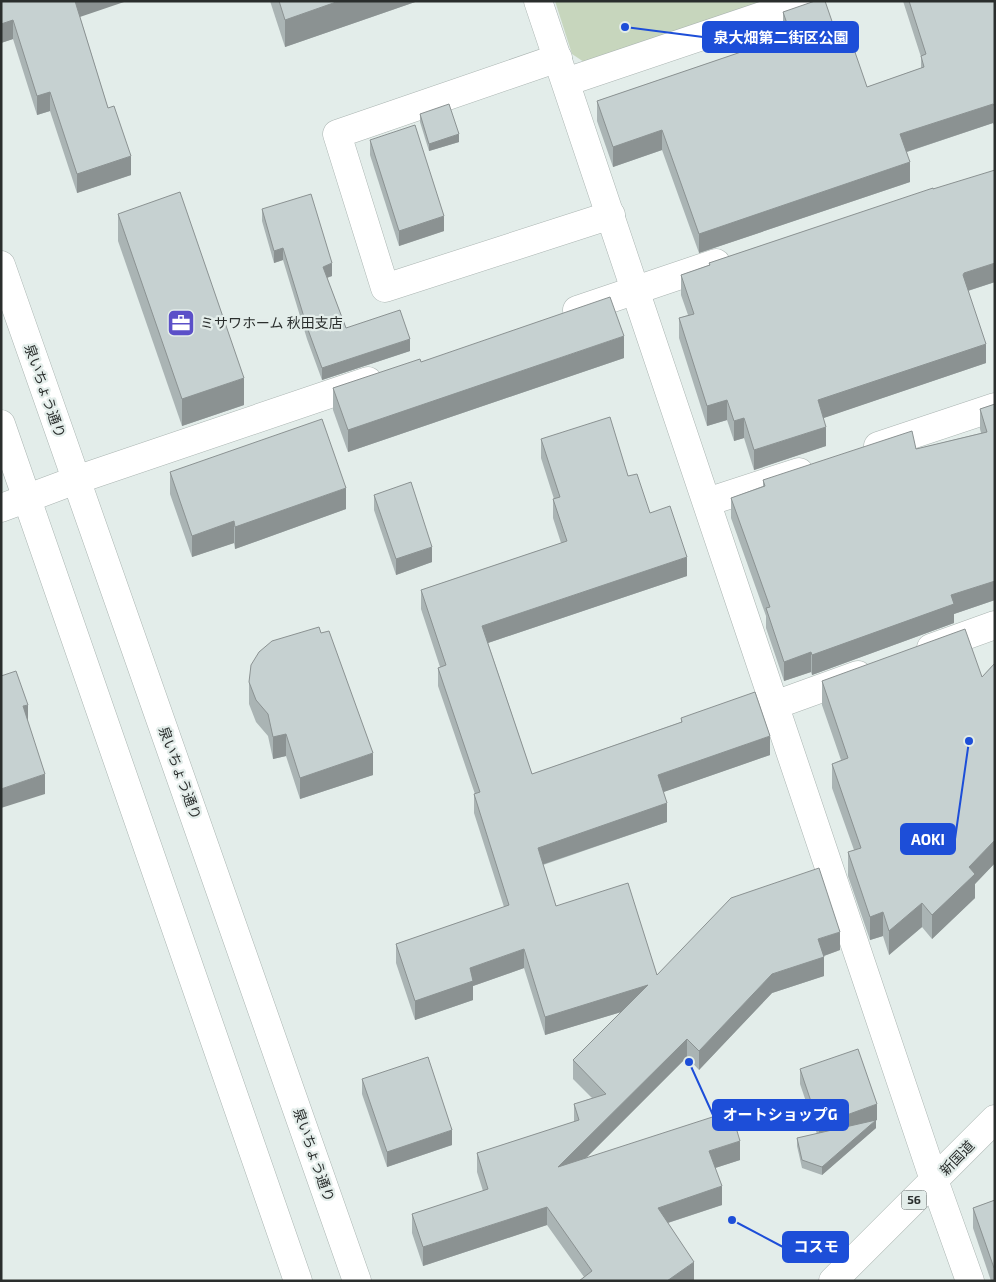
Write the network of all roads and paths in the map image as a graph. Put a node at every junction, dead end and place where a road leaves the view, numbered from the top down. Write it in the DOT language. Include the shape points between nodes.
graph roads {
  1 [pos="538,1"];
  2 [pos="806,1"];
  3 [pos="562,70"];
  4 [pos="611,215"];
  5 [pos="737,256"];
  6 [pos="1,265"];
  7 [pos="636,290"];
  8 [pos="552,319"];
  9 [pos="393,373"];
  10 [pos="995,407"];
  11 [pos="1,424"];
  12 [pos="856,453"];
  13 [pos="818,465"];
  14 [pos="76,480"];
  15 [pos="27,499"];
  16 [pos="707,502"];
  17 [pos="1,508"];
  18 [pos="995,625"];
  19 [pos="912,655"];
  20 [pos="885,665"];
  21 [pos="775,704"];
  22 [pos="995,1119"];
  23 [pos="934,1180"];
  24 [pos="298,1281"];
  25 [pos="357,1281"];
  26 [pos="833,1281"];
  27 [pos="970,1281"];
  1 -- 3 [label="street"];
  2 -- 3 [label="street"];
  3 -- 4 [label="street"];
  3 -- 4 [label="street" via="337,134 385,288"];
  4 -- 7 [label="street"];
  5 -- 7 [label="street"];
  6 -- 14 [label="street, 泉いちょう通り"];
  7 -- 8 [label="street"];
  7 -- 16 [label="street"];
  9 -- 14 [label="street"];
  10 -- 12 [label="street"];
  11 -- 15 [label="street"];
  13 -- 16 [label="street"];
  14 -- 15 [label="street"];
  14 -- 25 [label="street, 泉いちょう通り"];
  15 -- 17 [label="street"];
  15 -- 24 [label="street"];
  16 -- 21 [label="street"];
  18 -- 19 [label="street"];
  20 -- 21 [label="street"];
  21 -- 23 [label="street"];
  22 -- 23 [label="street, 新国道 / 56"];
  23 -- 26 [label="street, 新国道 / 56"];
  23 -- 27 [label="street"];
}
